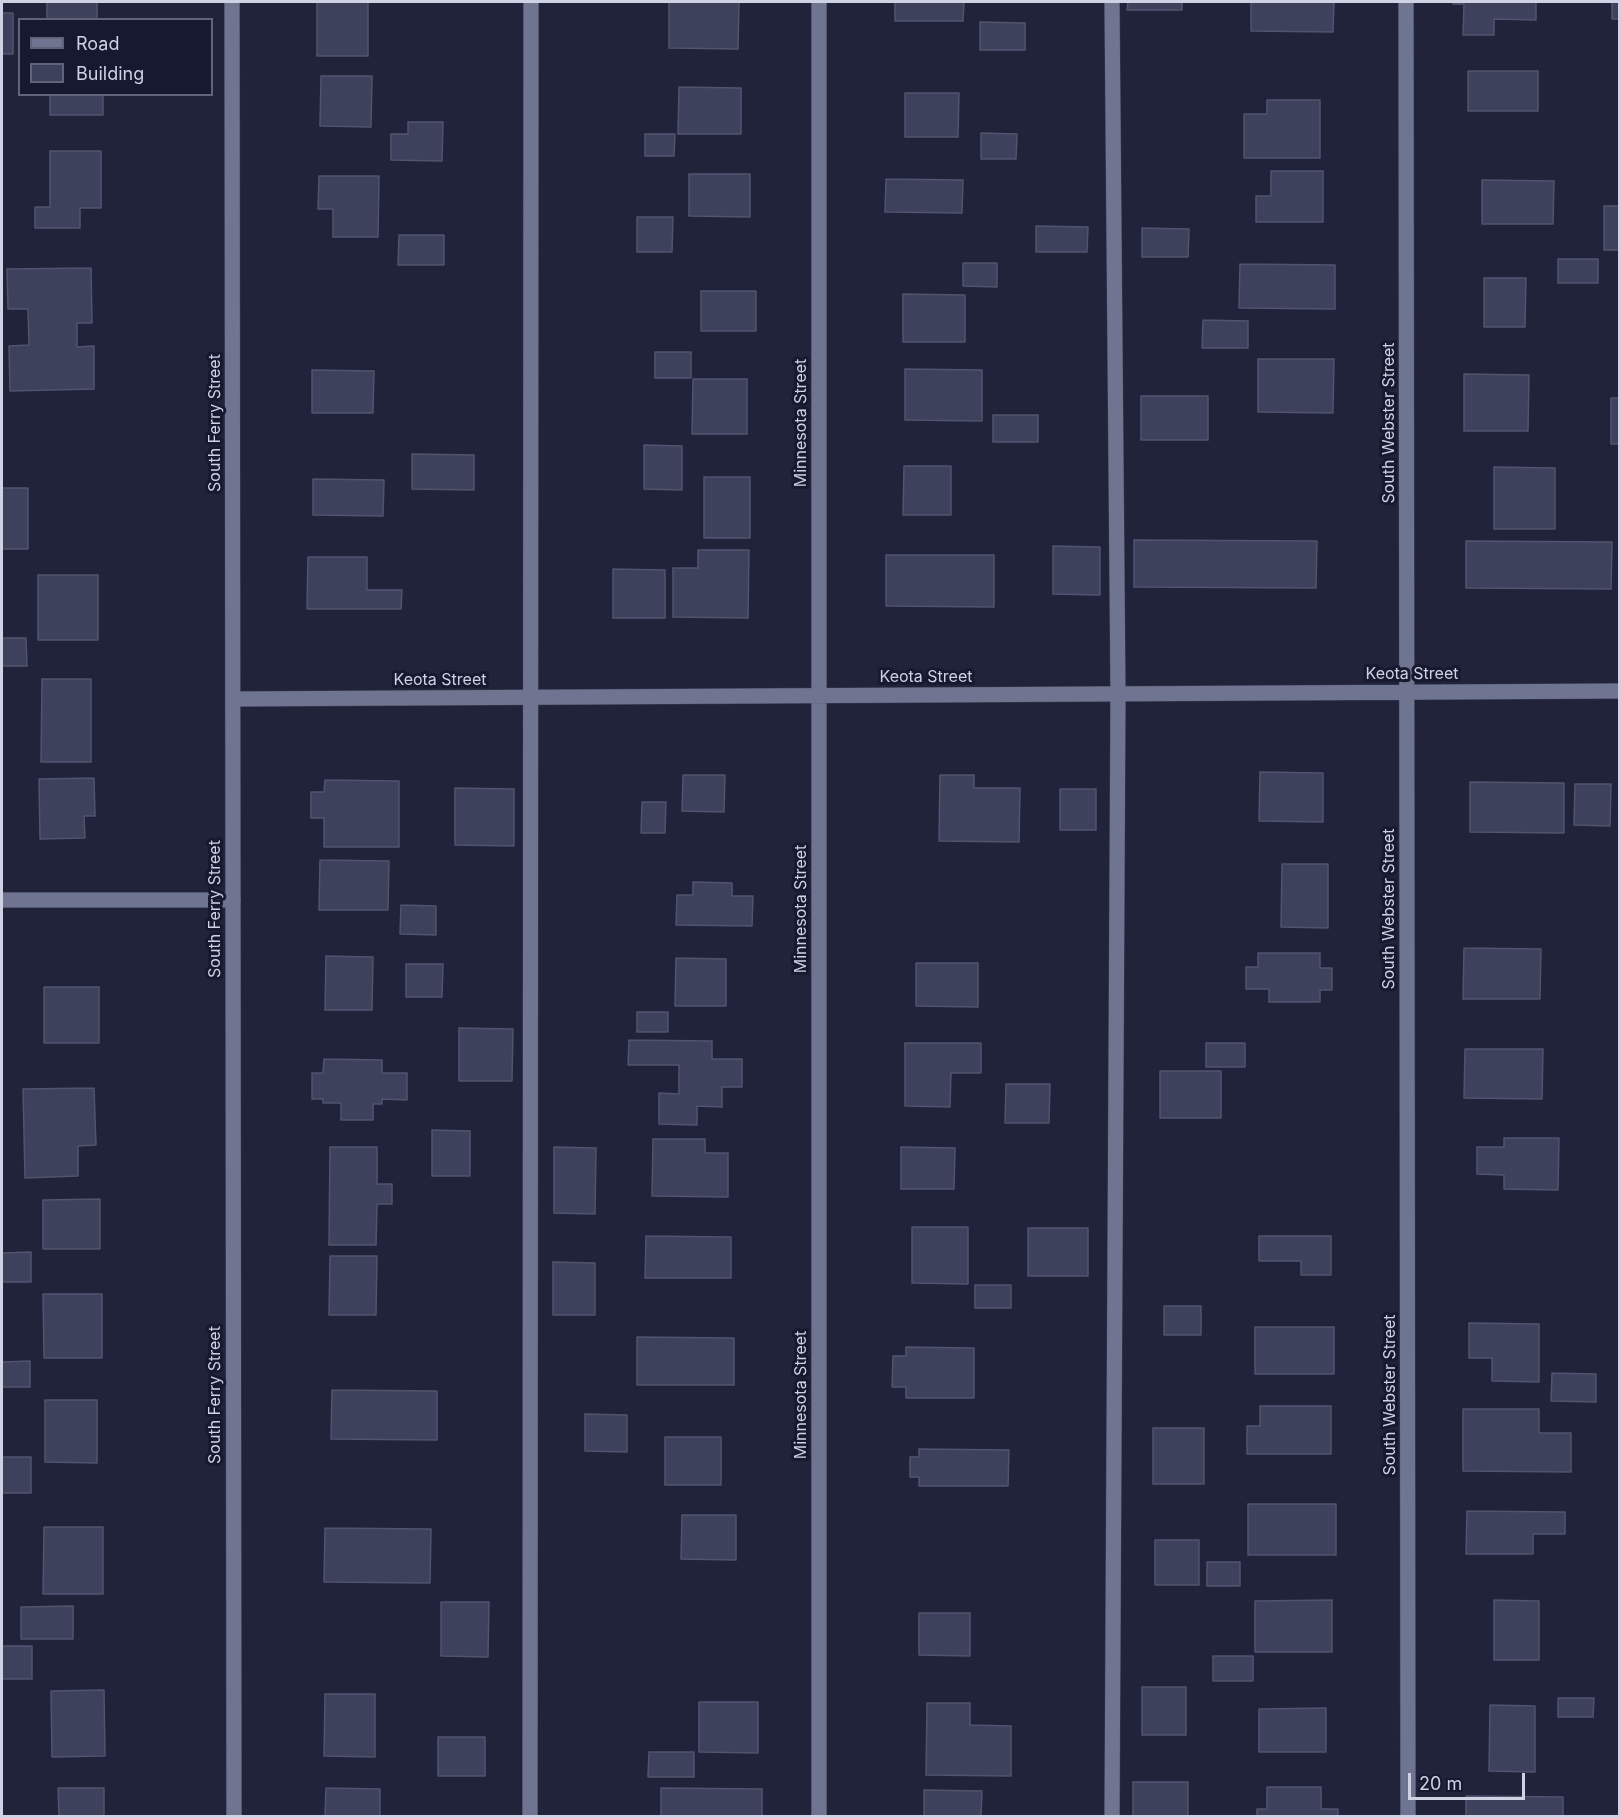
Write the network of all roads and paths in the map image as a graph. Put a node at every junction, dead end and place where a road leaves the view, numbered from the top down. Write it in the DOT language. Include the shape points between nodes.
graph roads {
  1 [pos="232,2"];
  2 [pos="531,2"];
  3 [pos="819,2"];
  4 [pos="1112,2"];
  5 [pos="1406,2"];
  6 [pos="1620,691"];
  7 [pos="1407,692"];
  8 [pos="1118,694"];
  9 [pos="819,696"];
  10 [pos="531,698"];
  11 [pos="233,699"];
  12 [pos="2,900"];
  13 [pos="233,900"];
  14 [pos="234,1816"];
  15 [pos="530,1816"];
  16 [pos="819,1816"];
  17 [pos="1112,1816"];
  18 [pos="1408,1816"];
  1 -- 11 [label="street, South Ferry Street"];
  2 -- 10 [label="street"];
  3 -- 9 [label="street, Minnesota Street"];
  4 -- 8 [label="street"];
  5 -- 7 [label="street, South Webster Street"];
  6 -- 7 [label="street, Keota Street"];
  7 -- 8 [label="street, Keota Street"];
  7 -- 18 [label="street, South Webster Street"];
  8 -- 9 [label="street, Keota Street"];
  8 -- 17 [label="street"];
  9 -- 10 [label="street, Keota Street"];
  9 -- 16 [label="street, Minnesota Street"];
  10 -- 11 [label="street, Keota Street"];
  10 -- 15 [label="street"];
  11 -- 13 [label="street, South Ferry Street"];
  12 -- 13 [label="street"];
  13 -- 14 [label="street, South Ferry Street"];
}
